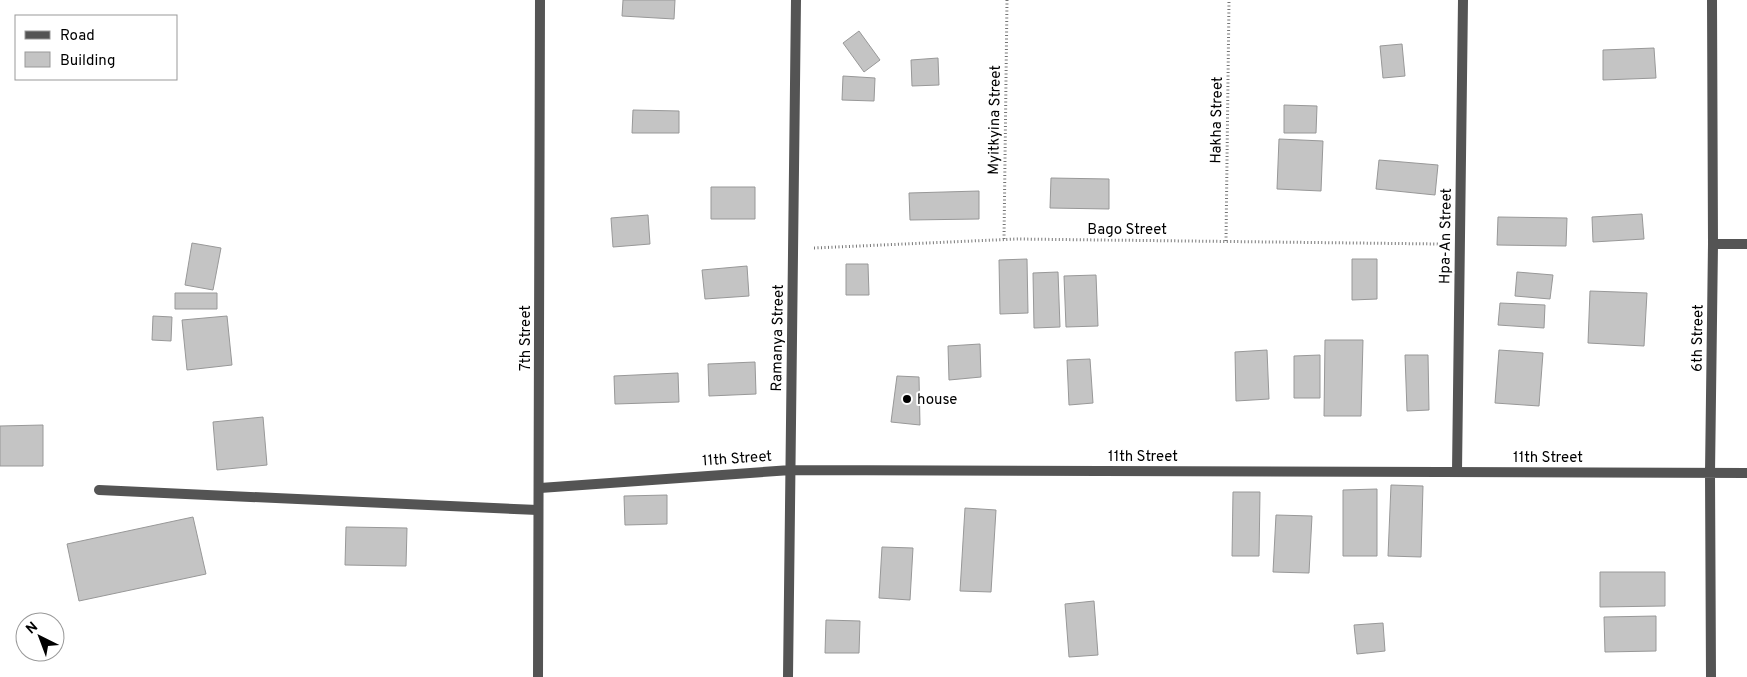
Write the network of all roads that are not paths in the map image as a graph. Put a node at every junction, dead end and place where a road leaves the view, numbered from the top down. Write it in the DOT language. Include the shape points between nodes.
graph roads {
  1 [pos="540,0"];
  2 [pos="796,0"];
  3 [pos="1463,0"];
  4 [pos="1712,0"];
  5 [pos="1713,244"];
  6 [pos="1747,244"];
  7 [pos="791,470"];
  8 [pos="1457,472"];
  9 [pos="1710,473"];
  10 [pos="1747,473"];
  11 [pos="540,488"];
  12 [pos="99,490"];
  13 [pos="538,510"];
  14 [pos="538,677"];
  15 [pos="788,677"];
  16 [pos="1711,677"];
  1 -- 11 [label="street, 7th Street"];
  2 -- 7 [label="street, Ramanya Street"];
  3 -- 8 [label="street, Hpa-An Street"];
  4 -- 5 [label="street, 6th Street"];
  5 -- 6 [label="street"];
  5 -- 9 [label="street, 6th Street"];
  7 -- 8 [label="street, 11th Street"];
  7 -- 11 [label="street, 11th Street"];
  7 -- 15 [label="street, Ramanya Street"];
  8 -- 9 [label="street, 11th Street"];
  9 -- 10 [label="street, 11th Street"];
  9 -- 16 [label="street, 6th Street"];
  11 -- 13 [label="street, 7th Street"];
  12 -- 13 [label="street"];
  13 -- 14 [label="street, 7th Street"];
}
